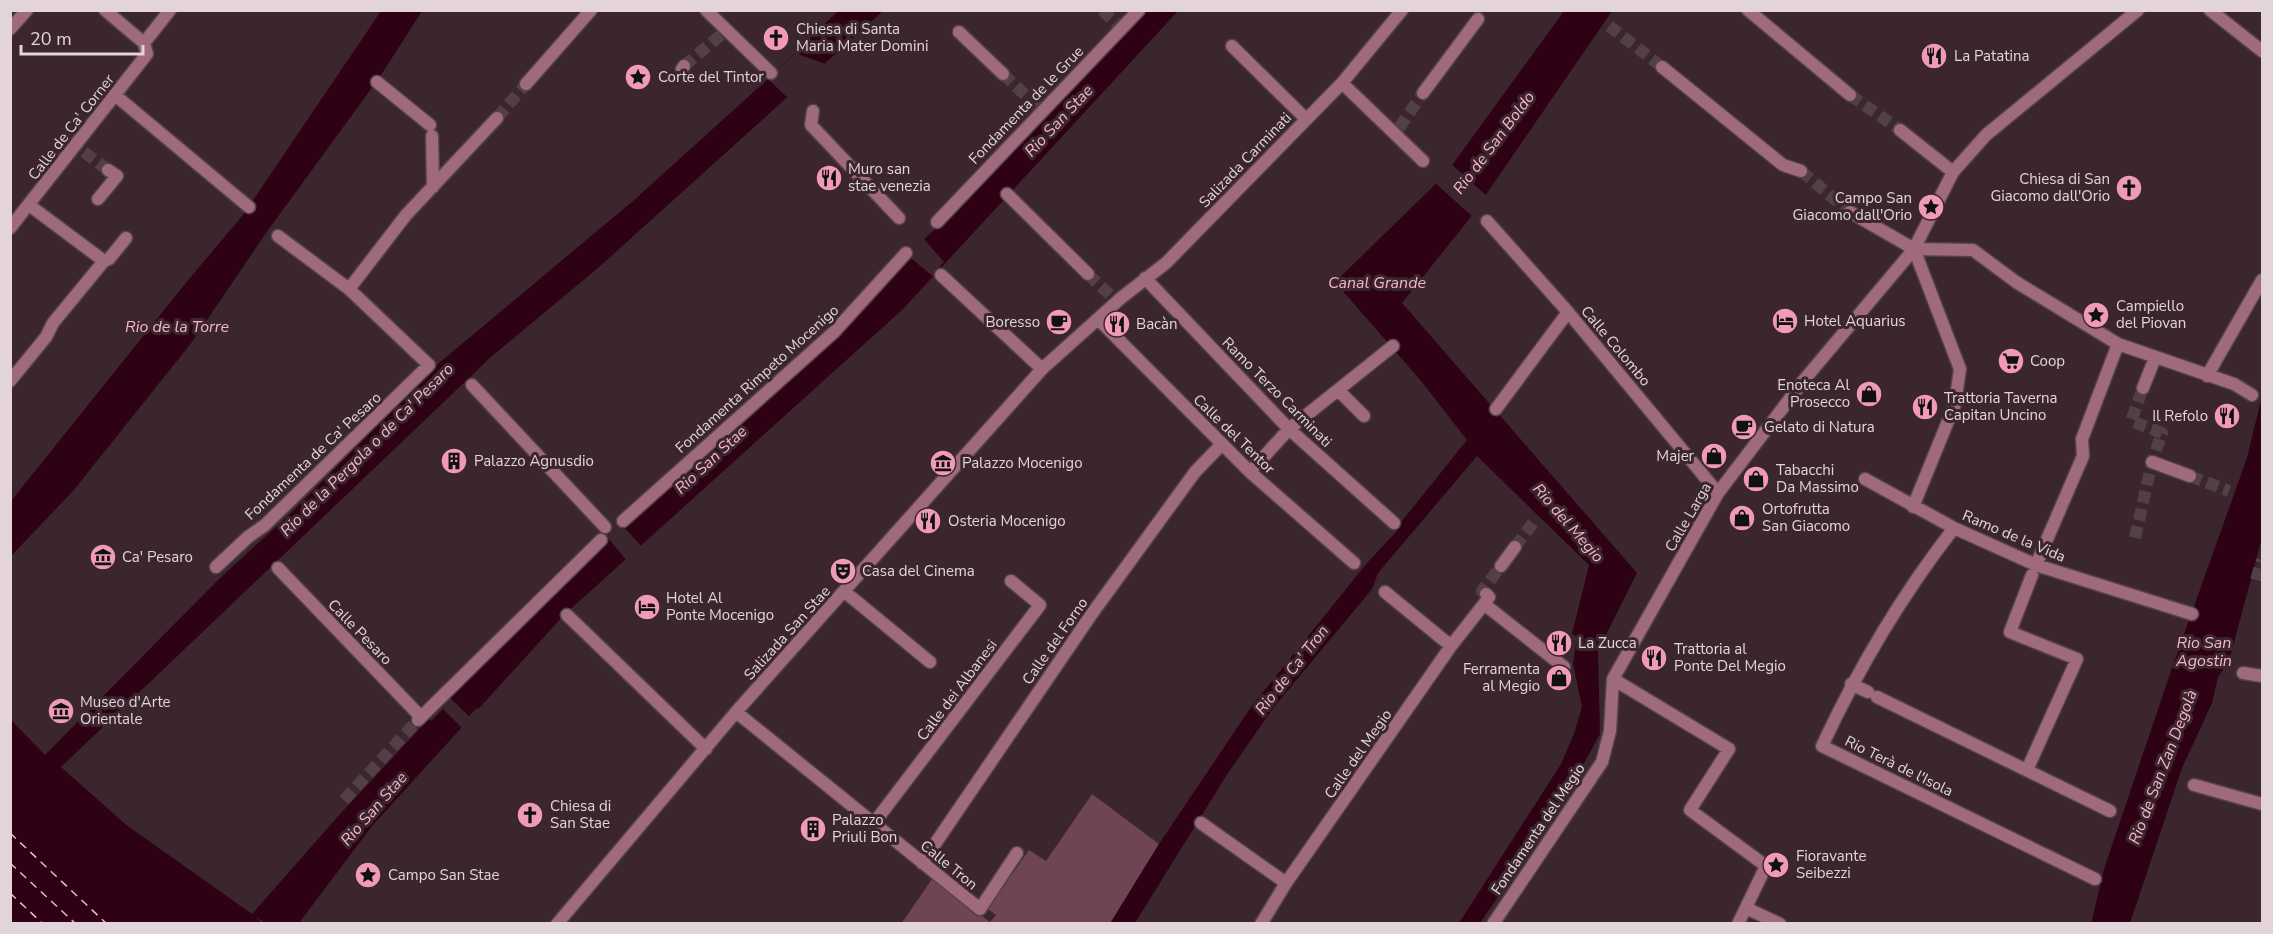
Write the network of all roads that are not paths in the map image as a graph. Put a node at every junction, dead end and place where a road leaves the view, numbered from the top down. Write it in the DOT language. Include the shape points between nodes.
graph roads {
  1 [pos="27,10"];
  2 [pos="105,10"];
  3 [pos="170,10"];
  4 [pos="591,10"];
  5 [pos="706,10"];
  6 [pos="1139,10"];
  7 [pos="1402,10"];
  8 [pos="1748,10"];
  9 [pos="2138,10"];
  10 [pos="2210,10"];
  11 [pos="1478,19"];
  12 [pos="10,29"];
  13 [pos="959,32"];
  14 [pos="144,43"];
  15 [pos="1232,46"];
  16 [pos="2262,51"];
  17 [pos="1662,67"];
  18 [pos="771,73"];
  19 [pos="1003,74"];
  20 [pos="377,82"];
  21 [pos="1342,83"];
  22 [pos="526,84"];
  23 [pos="1424,93"];
  24 [pos="1850,94"];
  25 [pos="115,95"];
  26 [pos="813,111"];
  27 [pos="497,118"];
  28 [pos="1306,119"];
  29 [pos="1900,130"];
  30 [pos="1423,161"];
  31 [pos="108,170"];
  32 [pos="1801,171"];
  33 [pos="1953,172"];
  34 [pos="433,187"];
  35 [pos="1007,194"];
  36 [pos="98,199"];
  37 [pos="29,205"];
  38 [pos="249,207"];
  39 [pos="1850,212"];
  40 [pos="899,218"];
  41 [pos="1487,221"];
  42 [pos="937,222"];
  43 [pos="10,228"];
  44 [pos="278,236"];
  45 [pos="126,238"];
  46 [pos="1914,249"];
  47 [pos="906,253"];
  48 [pos="104,261"];
  49 [pos="1088,274"];
  50 [pos="941,275"];
  51 [pos="1145,278"];
  52 [pos="2262,280"];
  53 [pos="349,289"];
  54 [pos="1568,312"];
  55 [pos="1099,320"];
  56 [pos="2118,344"];
  57 [pos="1392,346"];
  58 [pos="2155,358"];
  59 [pos="1042,369"];
  60 [pos="2207,376"];
  61 [pos="10,381"];
  62 [pos="472,386"];
  63 [pos="2143,388"];
  64 [pos="1339,391"];
  65 [pos="2252,394"];
  66 [pos="1496,409"];
  67 [pos="1364,416"];
  68 [pos="1289,429"];
  69 [pos="1222,444"];
  70 [pos="2152,462"];
  71 [pos="1250,472"];
  72 [pos="2190,476"];
  73 [pos="1865,479"];
  74 [pos="1718,493"];
  75 [pos="1913,507"];
  76 [pos="622,520"];
  77 [pos="1394,523"];
  78 [pos="604,527"];
  79 [pos="1954,528"];
  80 [pos="601,540"];
  81 [pos="1515,547"];
  82 [pos="1354,563"];
  83 [pos="1501,566"];
  84 [pos="216,567"];
  85 [pos="278,568"];
  86 [pos="2034,570"];
  87 [pos="1011,581"];
  88 [pos="845,592"];
  89 [pos="1385,592"];
  90 [pos="2192,614"];
  91 [pos="567,615"];
  92 [pos="1451,646"];
  93 [pos="930,662"];
  94 [pos="1564,667"];
  95 [pos="2243,673"];
  96 [pos="2262,676"];
  97 [pos="1613,679"];
  98 [pos="1851,684"];
  99 [pos="736,712"];
  100 [pos="706,749"];
  101 [pos="2027,771"];
  102 [pos="2194,785"];
  103 [pos="2262,804"];
  104 [pos="2110,811"];
  105 [pos="874,823"];
  106 [pos="1201,824"];
  107 [pos="1017,853"];
  108 [pos="922,863"];
  109 [pos="2095,879"];
  110 [pos="1286,883"];
  111 [pos="1746,908"];
  112 [pos="557,924"];
  113 [pos="1261,924"];
  114 [pos="1493,924"];
  115 [pos="1738,924"];
  116 [pos="1780,924"];
  1 -- 12 [label="street"];
  2 -- 14 [label="street"];
  3 -- 14 [label="street"];
  4 -- 22 [label="street"];
  5 -- 18 [label="street" via="724,32"];
  6 -- 42 [label="street, Fondamenta de le Grue" via="1040,109"];
  7 -- 21 [label="street, Salizada Carminati"];
  8 -- 24 [label="street"];
  9 -- 33 [label="street" via="1986,135"];
  10 -- 16 [label="street"];
  11 -- 23 [label="street"];
  13 -- 19 [label="street"];
  14 -- 25 [label="street, Calle de Ca' Corner" via="147,54"];
  15 -- 28 [label="street"];
  17 -- 32 [label="street" via="1783,165"];
  20 -- 34 [label="street" via="431,130"];
  21 -- 28 [label="street, Salizada Carminati"];
  21 -- 30 [label="street" via="1397,130"];
  25 -- 37 [label="street, Calle de Ca' Corner" via="80,148"];
  25 -- 38 [label="street"];
  26 -- 40 [label="street" via="812,125"];
  27 -- 34 [label="street"];
  28 -- 51 [label="street, Salizada Carminati" via="1166,263"];
  29 -- 33 [label="street"];
  31 -- 36 [label="street" via="117,176"];
  33 -- 46 [label="street"];
  34 -- 53 [label="street" via="405,215"];
  35 -- 49 [label="street"];
  37 -- 43 [label="street, Calle de Ca' Corner"];
  37 -- 48 [label="street"];
  39 -- 46 [label="street"];
  41 -- 54 [label="street, Calle Colombo"];
  44 -- 53 [label="street"];
  45 -- 48 [label="street"];
  46 -- 56 [label="street" via="1973,250 2016,282"];
  46 -- 74 [label="street, Calle Larga" via="1804,380"];
  46 -- 75 [label="street" via="1960,369 1955,404"];
  47 -- 76 [label="street, Fondamenta Rimpeto Mocenigo" via="834,332"];
  48 -- 61 [label="street"];
  50 -- 59 [label="street"];
  51 -- 55 [label="street, Salizada Carminati" via="1114,299"];
  51 -- 68 [label="street, Ramo Terzo Carminati"];
  52 -- 60 [label="street"];
  53 -- 84 [label="street, Fondamenta de Ca' Pesaro" via="429,365 265,525"];
  54 -- 66 [label="street"];
  54 -- 74 [label="street, Calle Colombo"];
  55 -- 59 [label="street, Salizada San Stae"];
  55 -- 69 [label="street, Calle del Tentor"];
  56 -- 58 [label="street"];
  56 -- 86 [label="street" via="2082,439 2083,456"];
  57 -- 64 [label="street"];
  58 -- 60 [label="street"];
  58 -- 63 [label="street"];
  59 -- 88 [label="street, Salizada San Stae"];
  60 -- 65 [label="street"];
  62 -- 78 [label="street"];
  64 -- 67 [label="street"];
  64 -- 68 [label="street"];
  68 -- 71 [label="street"];
  68 -- 77 [label="street, Ramo Terzo Carminati"];
  69 -- 71 [label="street, Calle del Tentor"];
  69 -- 108 [label="street, Calle del Forno" via="1195,472 1091,615"];
  70 -- 72 [label="street"];
  71 -- 82 [label="street, Calle del Tentor"];
  73 -- 75 [label="street, Ramo de la Vida"];
  74 -- 97 [label="street, Calle Larga"];
  75 -- 79 [label="street, Ramo de la Vida"];
  79 -- 86 [label="street, Ramo de la Vida"];
  79 -- 98 [label="street, Rio Terà de l'Isola" via="1919,572"];
  80 -- 85 [label="street, Calle Pesaro" via="422,716"];
  81 -- 83 [label="street"];
  86 -- 90 [label="street, Ramo de la Vida"];
  86 -- 101 [label="street" via="2010,632 2077,659"];
  87 -- 105 [label="street, Calle dei Albanesi" via="1040,605"];
  88 -- 93 [label="street"];
  88 -- 99 [label="street, Salizada San Stae"];
  89 -- 92 [label="street"];
  91 -- 100 [label="street"];
  92 -- 94 [label="street, Calle del Megio" via="1485,599"];
  92 -- 110 [label="street, Calle del Megio"];
  95 -- 96 [label="street"];
  97 -- 111 [label="street" via="1729,749 1690,810 1766,866"];
  97 -- 114 [label="street, Fondamenta del Megio" via="1610,731 1602,762"];
  98 -- 101 [label="street"];
  98 -- 109 [label="street, Rio Terà de l'Isola" via="1822,746"];
  99 -- 100 [label="street, Salizada San Stae"];
  99 -- 105 [label="street, Calle Tron"];
  100 -- 112 [label="street, Salizada San Stae"];
  101 -- 104 [label="street"];
  102 -- 103 [label="street"];
  105 -- 108 [label="street, Calle Tron"];
  106 -- 110 [label="street"];
  107 -- 108 [label="street, Calle Tron" via="980,909"];
  110 -- 113 [label="street, Calle del Megio"];
  111 -- 115 [label="street"];
  111 -- 116 [label="street"];
}
